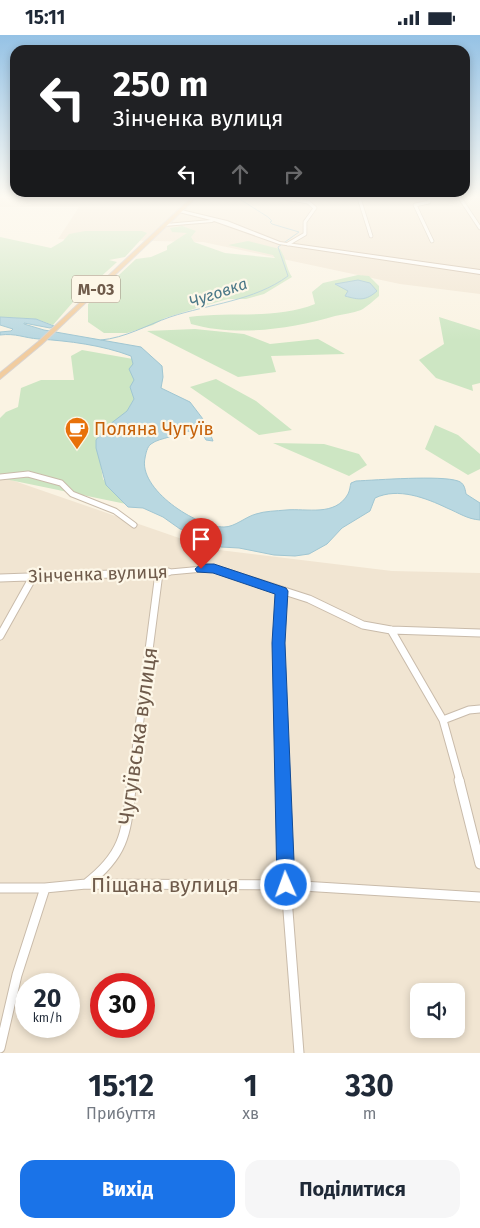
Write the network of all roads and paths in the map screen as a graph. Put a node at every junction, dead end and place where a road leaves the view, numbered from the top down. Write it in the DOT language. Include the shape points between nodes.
graph roads {
  1 [pos="143,246"];
  2 [pos="300,246"];
  3 [pos="480,272"];
  4 [pos="0,377"];
  5 [pos="0,477"];
  6 [pos="134,525"];
  7 [pos="159,573"];
  8 [pos="33,577"];
  9 [pos="0,578"];
  10 [pos="282,591"];
  11 [pos="391,630"];
  12 [pos="480,633"];
  13 [pos="0,636"];
  14 [pos="480,709"];
  15 [pos="443,720"];
  16 [pos="480,864"];
  17 [pos="86,884"];
  18 [pos="286,885"];
  19 [pos="0,888"];
  20 [pos="45,888"];
  21 [pos="480,897"];
  22 [pos="0,1048"];
  23 [pos="299,1053"];
  1 -- 4 [label="highway, М-03"];
  2 -- 3 [label="main road"];
  5 -- 6 [label="street" via="28,474 61,483 72,494 115,511"];
  7 -- 8 [label="street, Зінченка вулиця"];
  7 -- 10 [label="street, Зінченка вулиця" via="214,568"];
  7 -- 17 [label="street, Чугуївська вулиця" via="124,835 117,856"];
  8 -- 9 [label="street, Зінченка вулиця"];
  8 -- 13 [label="street"];
  10 -- 11 [label="street, Зінченка вулиця" via="308,599 363,625"];
  10 -- 18 [label="street" via="278,643"];
  11 -- 12 [label="street, Зінченка вулиця"];
  11 -- 15 [label="street"];
  14 -- 15 [label="street"];
  15 -- 16 [label="street"];
  17 -- 18 [label="street, Піщана вулиця"];
  17 -- 20 [label="street, Піщана вулиця"];
  18 -- 21 [label="street, Піщана вулиця"];
  18 -- 23 [label="street"];
  19 -- 20 [label="street, Піщана вулиця"];
  20 -- 22 [label="street" via="17,975"];
}
